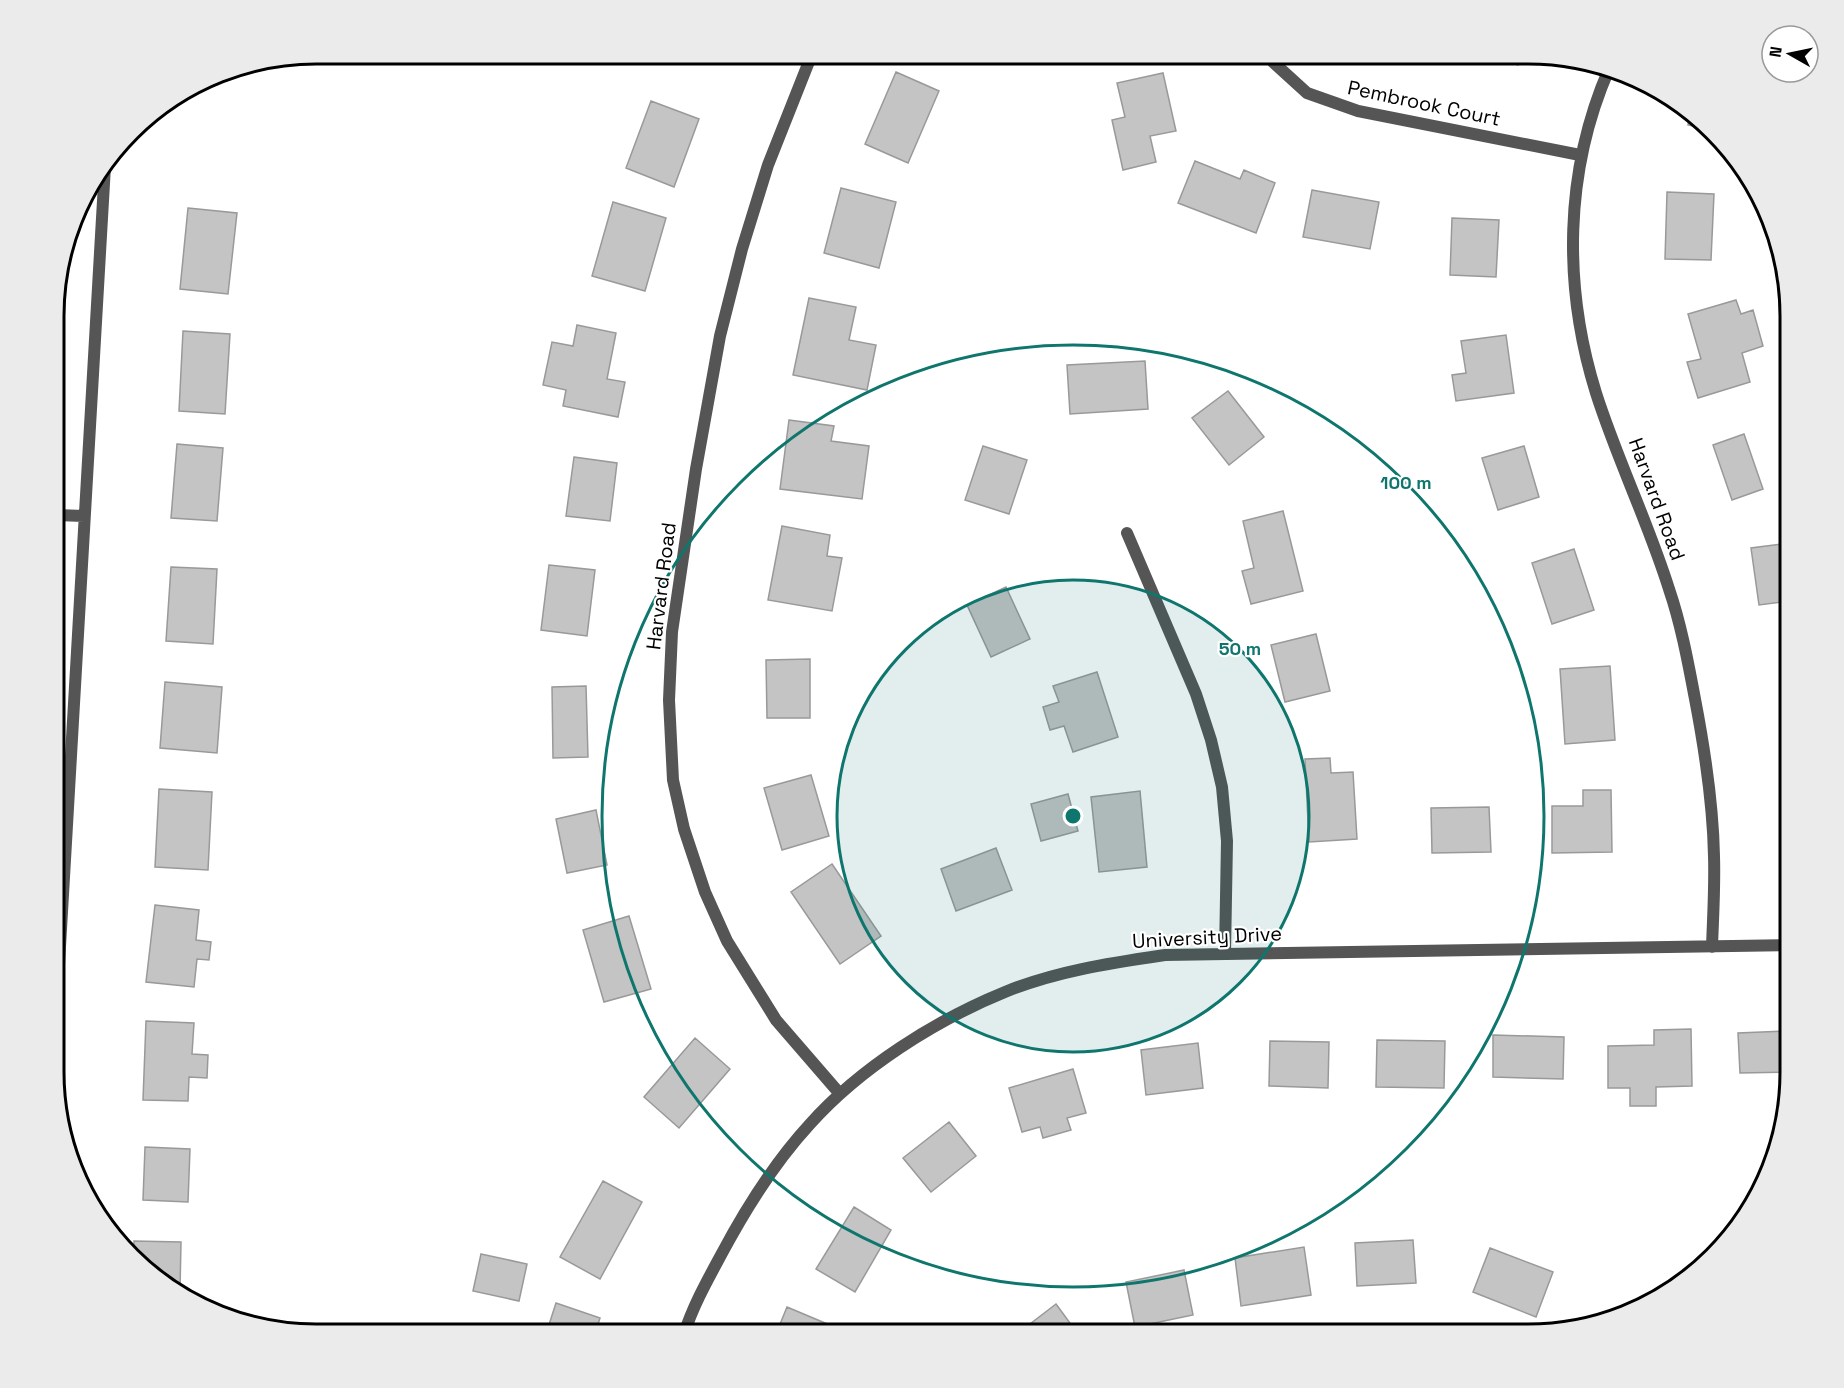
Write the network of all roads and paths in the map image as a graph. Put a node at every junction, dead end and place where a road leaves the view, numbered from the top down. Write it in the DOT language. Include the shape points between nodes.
graph roads {
  1 [pos="808,64"];
  2 [pos="1275,64"];
  3 [pos="1606,77"];
  4 [pos="1580,155"];
  5 [pos="104,180"];
  6 [pos="64,515"];
  7 [pos="84,516"];
  8 [pos="1127,533"];
  9 [pos="64,880"];
  10 [pos="1780,945"];
  11 [pos="1712,947"];
  12 [pos="1225,953"];
  13 [pos="840,1094"];
  14 [pos="688,1324"];
  1 -- 13 [label="street, Harvard Road" via="768,165 720,336 672,632 669,700 673,780 705,892 727,941 776,1020"];
  2 -- 4 [label="street, Pembrook Court" via="1307,93 1358,111"];
  3 -- 4 [label="street, Harvard Road"];
  4 -- 11 [label="street, Harvard Road" via="1574,196 1574,290 1596,393 1669,589 1688,660 1711,800"];
  5 -- 7 [label="street"];
  6 -- 7 [label="street"];
  7 -- 9 [label="street"];
  8 -- 12 [label="street" via="1197,694 1222,787 1227,841"];
  10 -- 11 [label="street, University Drive"];
  11 -- 12 [label="street, University Drive"];
  12 -- 13 [label="street, University Drive" via="1165,955 1107,964 1006,991 904,1046"];
  13 -- 14 [label="street, University Drive" via="810,1124 749,1203"];
}
